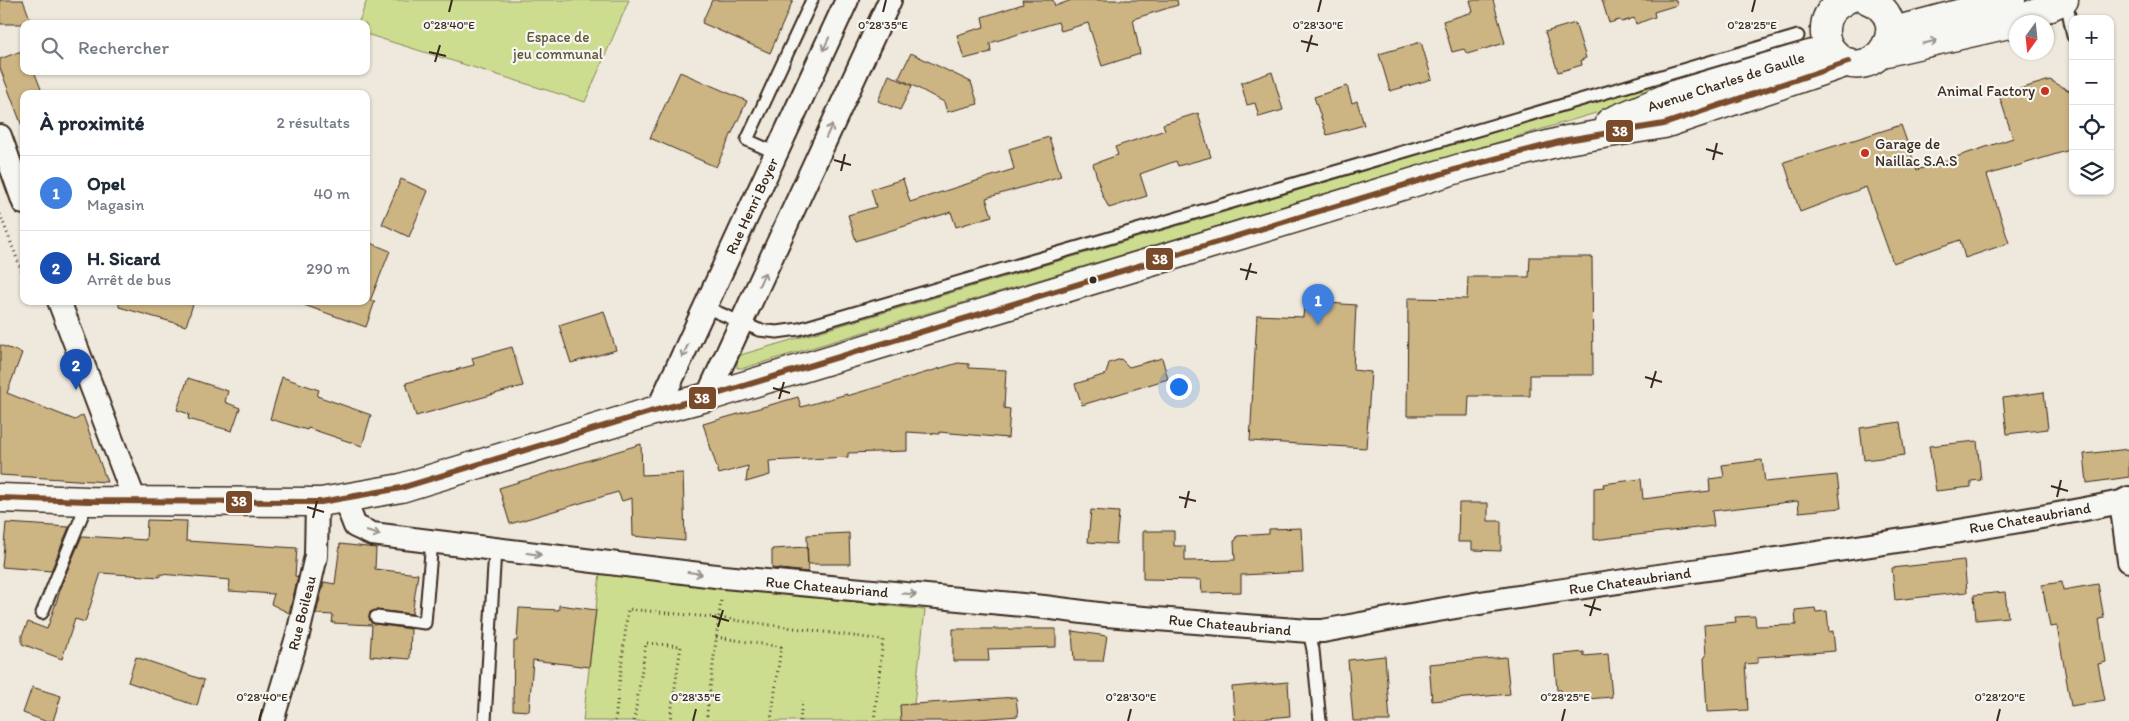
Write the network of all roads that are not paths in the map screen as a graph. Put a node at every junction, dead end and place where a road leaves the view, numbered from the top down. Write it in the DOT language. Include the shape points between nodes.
graph roads {
  1 [pos="812,0"];
  2 [pos="847,0"];
  3 [pos="890,0"];
  4 [pos="1869,0"];
  5 [pos="2011,0"];
  6 [pos="2065,0"];
  7 [pos="1840,1"];
  8 [pos="2069,18"];
  9 [pos="1798,36"];
  10 [pos="1886,42"];
  11 [pos="1839,56"];
  12 [pos="0,136"];
  13 [pos="776,153"];
  14 [pos="20,192"];
  15 [pos="61,305"];
  16 [pos="705,307"];
  17 [pos="741,323"];
  18 [pos="707,397"];
  19 [pos="657,411"];
  20 [pos="0,498"];
  21 [pos="344,498"];
  22 [pos="2125,500"];
  23 [pos="88,501"];
  24 [pos="135,502"];
  25 [pos="317,502"];
  26 [pos="432,542"];
  27 [pos="495,550"];
  28 [pos="2129,561"];
  29 [pos="42,613"];
  30 [pos="376,618"];
  31 [pos="1309,631"];
  32 [pos="272,721"];
  33 [pos="485,721"];
  34 [pos="1320,721"];
  1 -- 13 [label="lane" via="747,140"];
  2 -- 13 [label="street, Rue Henri Boyer, one-way"];
  17 -- 3 [label="street, one-way"];
  4 -- 10 [label="main road" via="1878,5 1889,22"];
  5 -- 10 [label="main road"];
  6 -- 8 [label="lane"];
  10 -- 6 [label="main road, one-way" via="2013,23"];
  7 -- 11 [label="main road" via="1826,20 1824,30 1826,40"];
  9 -- 17 [label="lane" via="844,317 777,332"];
  10 -- 11 [label="main road, Avenue Charles de Gaulle" via="1866,62 1857,64"];
  11 -- 18 [label="main road, Avenue Charles de Gaulle" via="1664,124 1567,140 1464,168"];
  12 -- 14 [label="street"];
  13 -- 16 [label="street, Rue Henri Boyer"];
  15 -- 24 [label="street"];
  16 -- 17 [label="lane"];
  16 -- 19 [label="street, Rue Henri Boyer, one-way"];
  17 -- 18 [label="street"];
  18 -- 19 [label="main road, Avenue Charles de Gaulle"];
  19 -- 21 [label="main road, Avenue Charles de Gaulle" via="401,488"];
  20 -- 23 [label="main road, Avenue Charles de Gaulle"];
  21 -- 25 [label="main road, Avenue Charles de Gaulle"];
  21 -- 26 [label="street, Rue Chateaubriand, one-way" via="355,526 372,534"];
  22 -- 28 [label="street"];
  22 -- 31 [label="street, Rue Chateaubriand" via="2024,520 1744,565"];
  23 -- 24 [label="main road, Avenue Charles de Gaulle"];
  23 -- 29 [label="lane"];
  24 -- 25 [label="main road, Avenue Charles de Gaulle"];
  25 -- 32 [label="street, Rue Boileau" via="316,556 298,634"];
  26 -- 27 [label="street, Rue Chateaubriand"];
  26 -- 30 [label="lane" via="425,623"];
  27 -- 31 [label="street, Rue Chateaubriand, one-way" via="724,577"];
  27 -- 33 [label="lane"];
  31 -- 34 [label="lane"];
}
